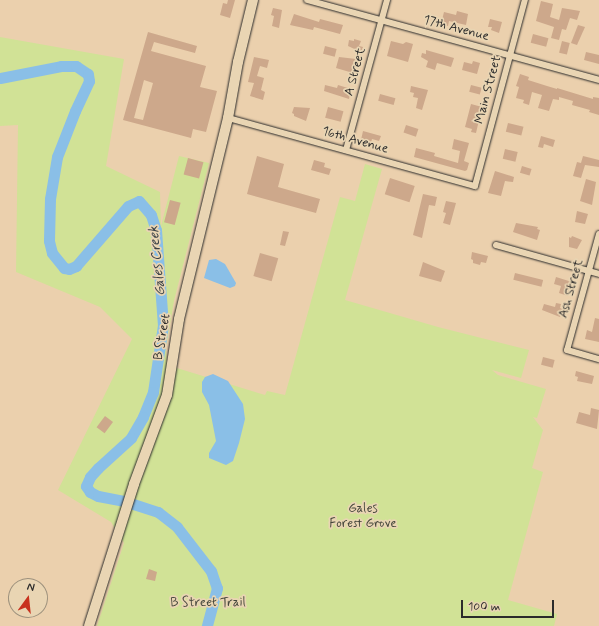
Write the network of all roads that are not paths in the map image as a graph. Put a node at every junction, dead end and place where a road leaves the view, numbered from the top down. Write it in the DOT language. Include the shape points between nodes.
graph roads {
  1 [pos="253,0"];
  2 [pos="307,0"];
  3 [pos="387,0"];
  4 [pos="525,0"];
  5 [pos="382,20"];
  6 [pos="510,55"];
  7 [pos="599,80"];
  8 [pos="228,118"];
  9 [pos="346,150"];
  10 [pos="475,186"];
  11 [pos="599,234"];
  12 [pos="496,244"];
  13 [pos="589,271"];
  14 [pos="599,274"];
  15 [pos="599,359"];
  16 [pos="89,626"];
  1 -- 8 [label="main road, B Street"];
  2 -- 5 [label="street, 17th Avenue"];
  3 -- 5 [label="street, A Street"];
  4 -- 6 [label="street, Main Street"];
  5 -- 6 [label="street, 17th Avenue"];
  5 -- 9 [label="street, A Street"];
  6 -- 7 [label="street, 17th Avenue"];
  6 -- 10 [label="street, Main Street"];
  8 -- 9 [label="street, 16th Avenue"];
  8 -- 16 [label="main road, B Street" via="179,319 167,395 134,484"];
  9 -- 10 [label="street, 16th Avenue"];
  11 -- 13 [label="street, Ash Street"];
  12 -- 13 [label="street"];
  13 -- 14 [label="street"];
  13 -- 15 [label="street, Ash Street" via="567,350"];
}
